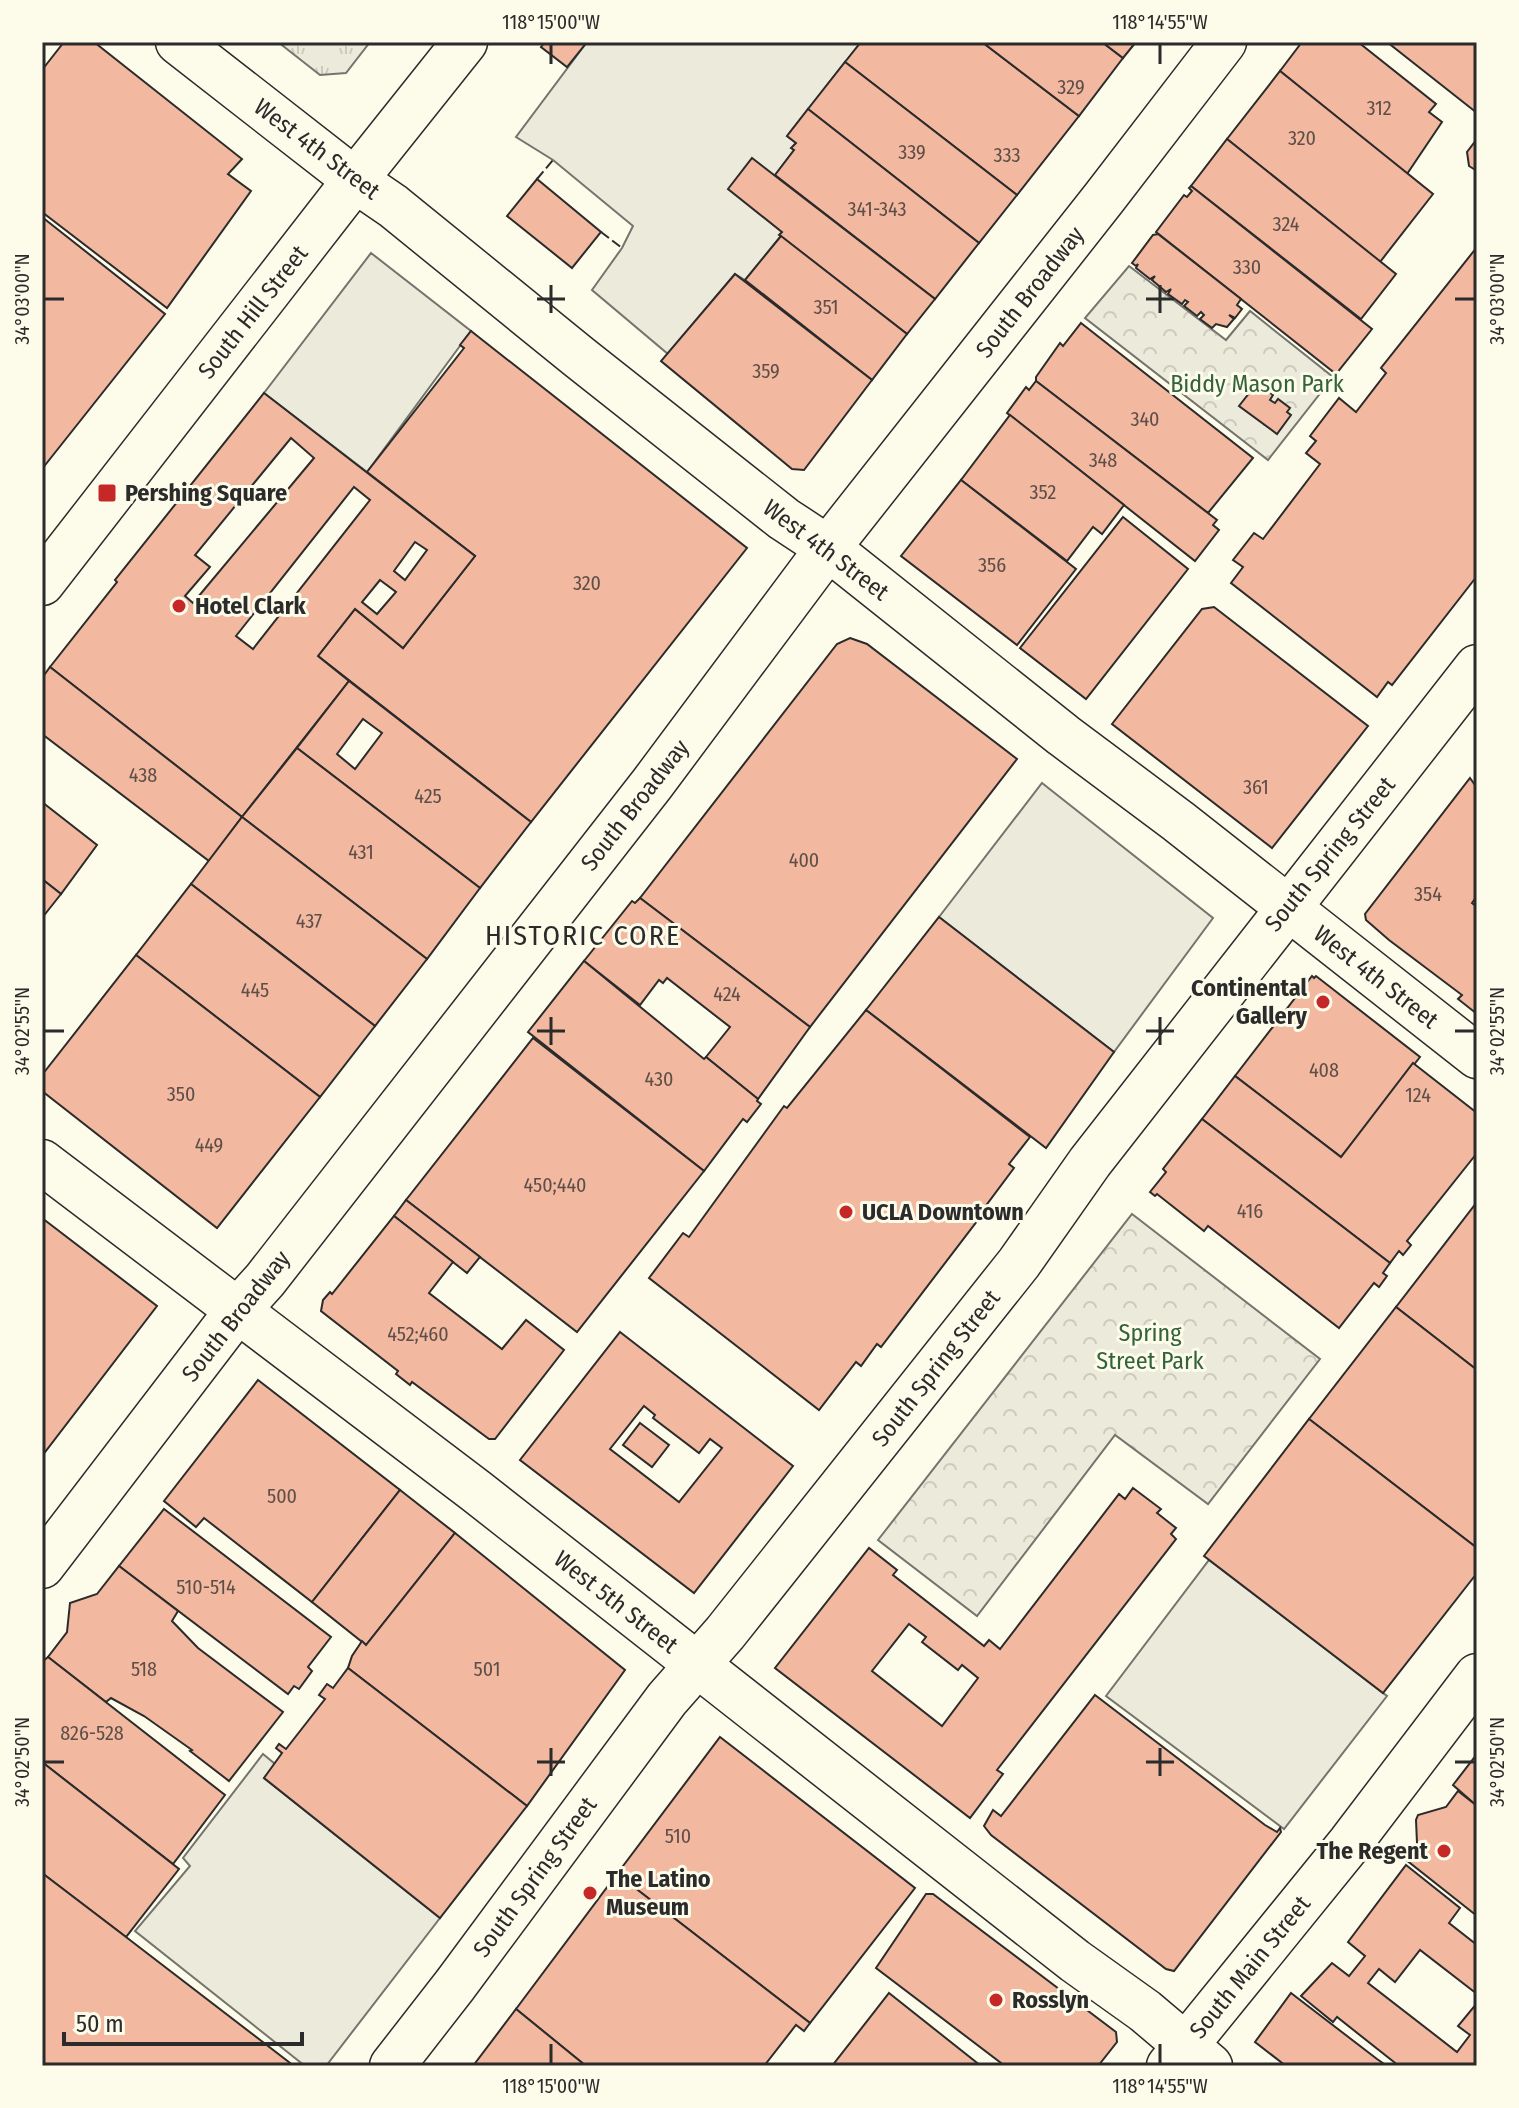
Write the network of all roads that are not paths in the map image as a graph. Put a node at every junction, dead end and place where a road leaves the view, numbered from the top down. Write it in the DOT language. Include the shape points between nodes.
graph roads {
  1 [pos="178,42"];
  2 [pos="465,42"];
  3 [pos="1224,42"];
  4 [pos="355,180"];
  5 [pos="828,548"];
  6 [pos="42,583"];
  7 [pos="1477,667"];
  8 [pos="1287,908"];
  9 [pos="1477,1056"];
  10 [pos="42,1162"];
  11 [pos="237,1311"];
  12 [pos="42,1566"];
  13 [pos="695,1664"];
  14 [pos="1477,1676"];
  15 [pos="1188,2060"];
  16 [pos="392,2066"];
  1 -- 4 [label="main road, West 4th Street"];
  2 -- 4 [label="main road, South Hill Street"];
  3 -- 5 [label="main road, South Broadway"];
  4 -- 5 [label="main road, West 4th Street" via="784,519"];
  4 -- 6 [label="main road, South Hill Street"];
  5 -- 8 [label="main road, West 4th Street"];
  5 -- 11 [label="main road, South Broadway" via="611,837"];
  7 -- 8 [label="main road, South Spring Street"];
  8 -- 9 [label="main road, West 4th Street"];
  8 -- 13 [label="main road, South Spring Street" via="1090,1162 1019,1263"];
  10 -- 11 [label="main road, West 5th Street"];
  11 -- 12 [label="main road, South Broadway"];
  11 -- 13 [label="main road, West 5th Street"];
  13 -- 15 [label="main road, West 5th Street" via="1145,2011"];
  13 -- 16 [label="main road, South Spring Street"];
  14 -- 15 [label="main road, South Main Street"];
}
